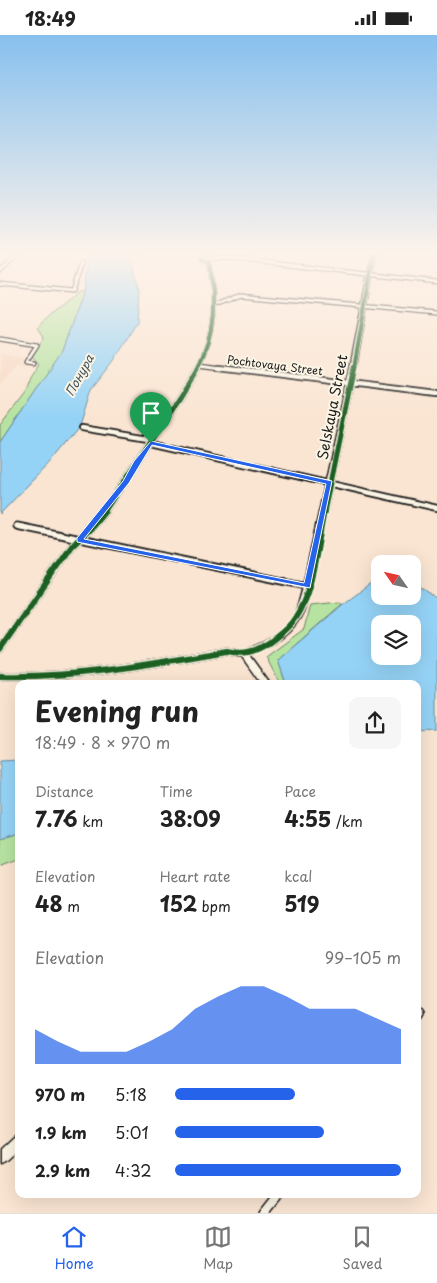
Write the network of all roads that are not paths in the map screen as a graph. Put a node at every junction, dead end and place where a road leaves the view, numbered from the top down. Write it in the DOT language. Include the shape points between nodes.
graph roads {
  1 [pos="215,308"];
  2 [pos="364,308"];
  3 [pos="385,308"];
  4 [pos="437,313"];
  5 [pos="0,339"];
  6 [pos="34,363"];
  7 [pos="199,364"];
  8 [pos="350,384"];
  9 [pos="437,394"];
  10 [pos="82,427"];
  11 [pos="151,443"];
  12 [pos="330,483"];
  13 [pos="437,508"];
  14 [pos="17,526"];
  15 [pos="79,540"];
  16 [pos="308,587"];
  17 [pos="0,649"];
  18 [pos="244,654"];
  19 [pos="0,676"];
  20 [pos="263,680"];
  21 [pos="15,1143"];
  22 [pos="0,1158"];
  23 [pos="277,1198"];
  24 [pos="265,1213"];
  1 -- 7 [label="street" via="212,330"];
  2 -- 8 [label="street, Selskaya Street"];
  3 -- 4 [label="street"];
  5 -- 6 [label="street" via="37,345 26,362"];
  7 -- 8 [label="street, Pochtovaya Street"];
  7 -- 11 [label="street"];
  8 -- 9 [label="street, Pochtovaya Street"];
  8 -- 12 [label="street, Selskaya Street"];
  10 -- 11 [label="street" via="148,439"];
  11 -- 12 [label="street"];
  11 -- 15 [label="street" via="126,482"];
  12 -- 13 [label="street"];
  12 -- 16 [label="street, Selskaya Street"];
  14 -- 15 [label="street"];
  15 -- 16 [label="street"];
  15 -- 17 [label="street"];
  16 -- 18 [label="street, Selskaya Street" via="290,624 260,649"];
  18 -- 19 [label="street" via="227,651 92,674 32,678"];
  18 -- 20 [label="street"];
  21 -- 22 [label="street"];
  23 -- 24 [label="street"];
}
